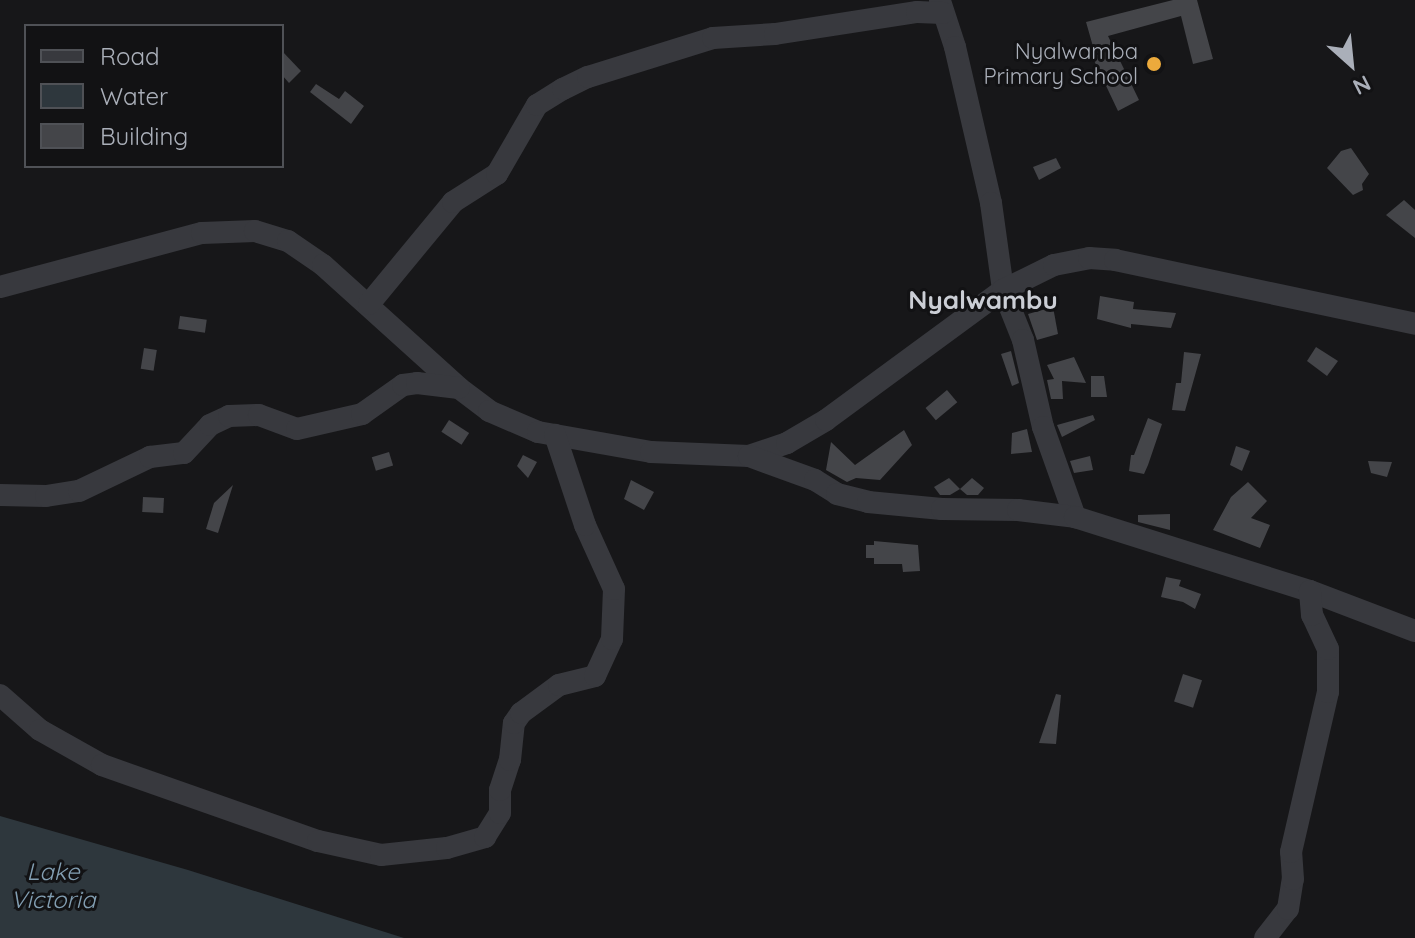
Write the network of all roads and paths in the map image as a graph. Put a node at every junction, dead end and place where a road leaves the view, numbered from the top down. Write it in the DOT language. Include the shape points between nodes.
graph roads {
  1 [pos="941,6"];
  2 [pos="0,287"];
  3 [pos="1003,290"];
  4 [pos="369,304"];
  5 [pos="1415,324"];
  6 [pos="459,388"];
  7 [pos="555,435"];
  8 [pos="749,456"];
  9 [pos="0,495"];
  10 [pos="1075,517"];
  11 [pos="1310,591"];
  12 [pos="1415,631"];
  13 [pos="0,695"];
  14 [pos="1265,938"];
  1 -- 3 [label="street" via="991,203"];
  1 -- 4 [label="street" via="775,34 701,40 563,89 537,105 497,174 453,202"];
  2 -- 4 [label="street" via="202,233 255,231 288,241"];
  3 -- 5 [label="street" via="1054,265 1089,258 1115,260"];
  3 -- 8 [label="street" via="826,420 787,443"];
  3 -- 10 [label="street"];
  4 -- 6 [label="street"];
  6 -- 7 [label="street" via="489,411"];
  6 -- 9 [label="street" via="403,385 362,414 297,429 259,415 229,416 210,425 184,453 150,457 79,491"];
  7 -- 8 [label="street" via="651,452"];
  7 -- 13 [label="street" via="585,525 614,589 612,639 595,676 559,685 514,723 500,813 485,837 434,850 381,855 318,841 102,765 40,730"];
  8 -- 10 [label="street" via="868,502"];
  10 -- 11 [label="street"];
  11 -- 12 [label="street"];
  11 -- 14 [label="street" via="1312,615 1328,649 1328,692 1291,852 1288,909"];
}
